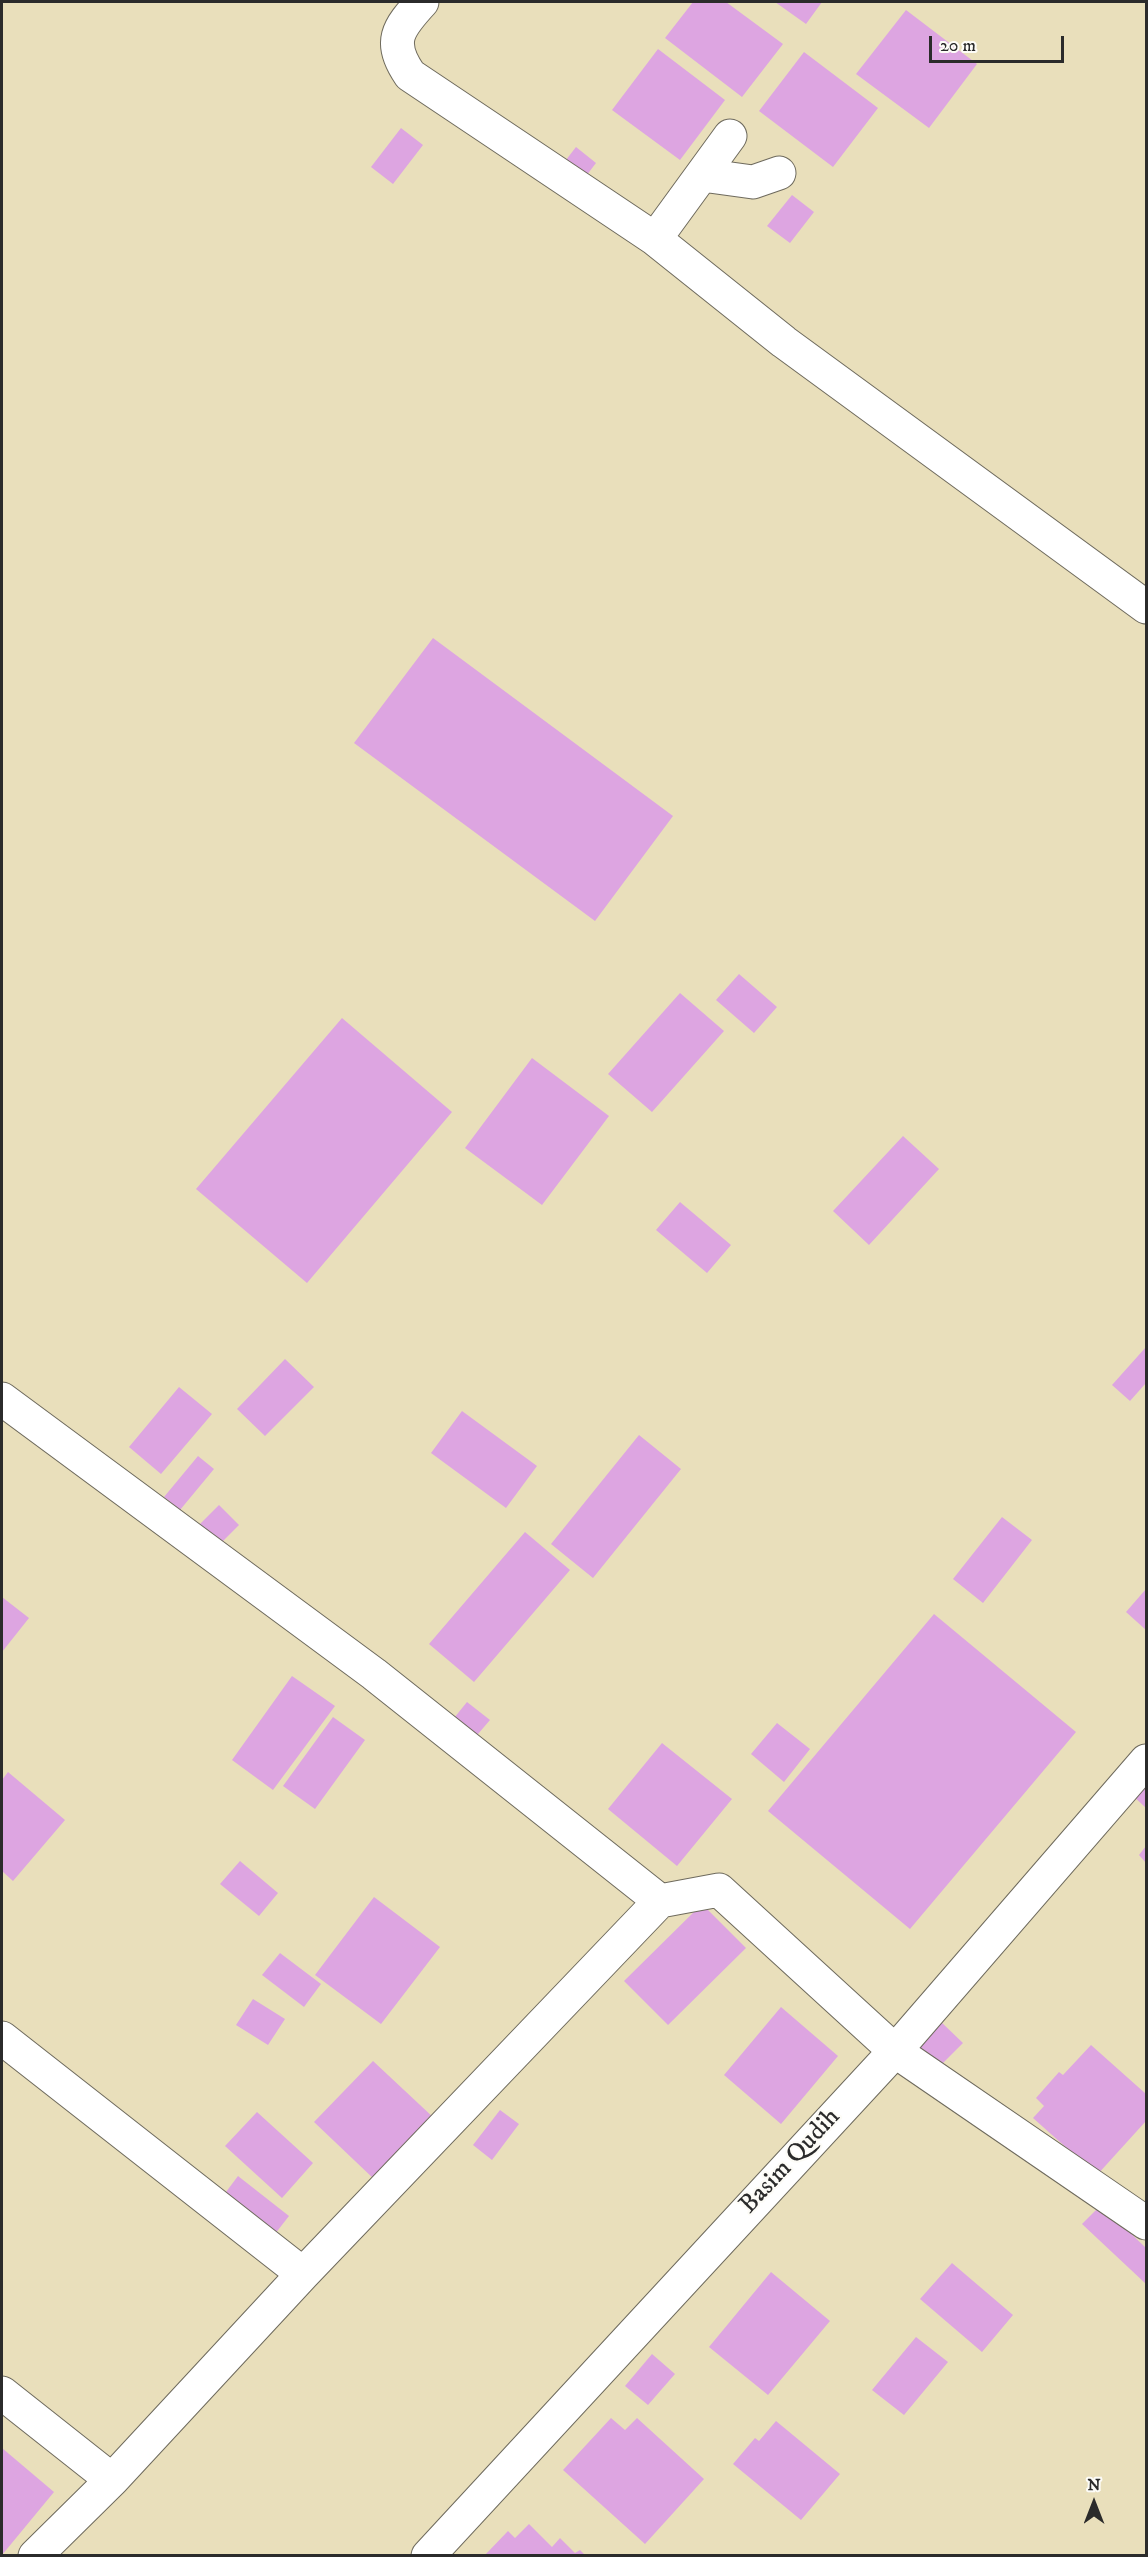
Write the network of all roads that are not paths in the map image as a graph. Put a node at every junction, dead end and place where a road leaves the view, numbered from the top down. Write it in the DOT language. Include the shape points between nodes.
graph roads {
  1 [pos="422,2"];
  2 [pos="730,136"];
  3 [pos="779,173"];
  4 [pos="702,175"];
  5 [pos="655,239"];
  6 [pos="1146,607"];
  7 [pos="2,1399"];
  8 [pos="1146,1761"];
  9 [pos="660,1901"];
  10 [pos="2,2038"];
  11 [pos="895,2051"];
  12 [pos="1146,2223"];
  13 [pos="303,2274"];
  14 [pos="2,2393"];
  15 [pos="112,2480"];
  16 [pos="35,2556"];
  17 [pos="428,2556"];
  1 -- 5 [label="street" via="405,21 396,40 396,51 410,75"];
  2 -- 4 [label="street"];
  3 -- 4 [label="street" via="753,182"];
  4 -- 5 [label="street"];
  5 -- 6 [label="street" via="784,342"];
  7 -- 9 [label="street" via="374,1674"];
  8 -- 11 [label="street, Basim Qudih"];
  9 -- 11 [label="street" via="719,1890"];
  9 -- 13 [label="street"];
  10 -- 13 [label="street"];
  11 -- 12 [label="street"];
  11 -- 17 [label="street, Basim Qudih"];
  13 -- 15 [label="street"];
  14 -- 15 [label="street"];
  15 -- 16 [label="street"];
}
